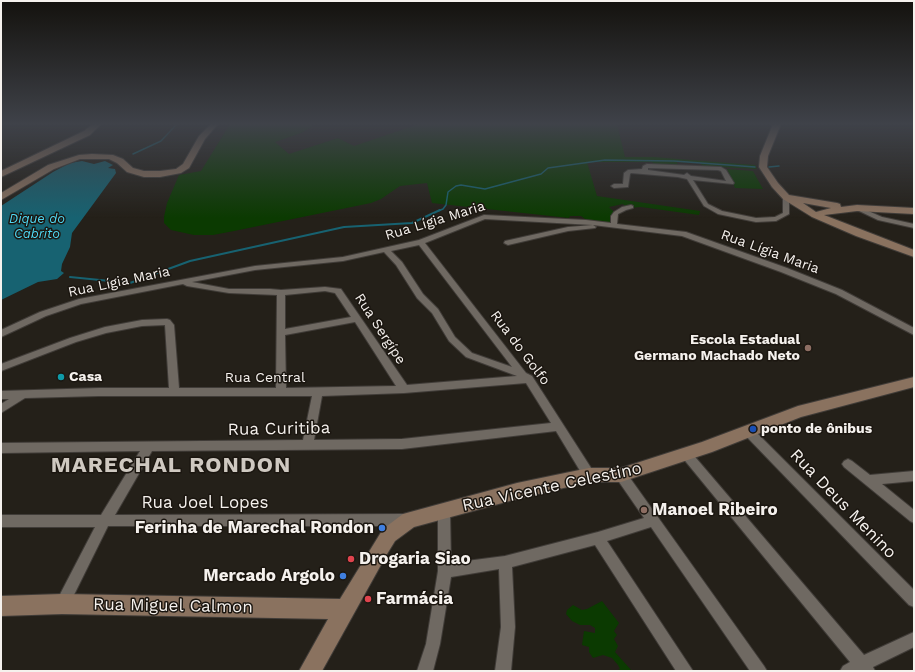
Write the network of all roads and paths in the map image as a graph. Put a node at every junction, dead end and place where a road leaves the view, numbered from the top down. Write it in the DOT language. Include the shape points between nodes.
graph roads {
  1 [pos="41,155"];
  2 [pos="192,155"];
  3 [pos="764,155"];
  4 [pos="683,166"];
  5 [pos="644,171"];
  6 [pos="1,174"];
  7 [pos="689,178"];
  8 [pos="614,186"];
  9 [pos="1,197"];
  10 [pos="786,197"];
  11 [pos="631,207"];
  12 [pos="857,208"];
  13 [pos="914,211"];
  14 [pos="816,215"];
  15 [pos="604,225"];
  16 [pos="614,226"];
  17 [pos="914,226"];
  18 [pos="421,242"];
  19 [pos="508,243"];
  20 [pos="386,250"];
  21 [pos="914,254"];
  22 [pos="177,283"];
  23 [pos="281,293"];
  24 [pos="357,319"];
  25 [pos="914,332"];
  26 [pos="282,333"];
  27 [pos="1,334"];
  28 [pos="1,368"];
  29 [pos="526,377"];
  30 [pos="914,382"];
  31 [pos="404,389"];
  32 [pos="281,392"];
  33 [pos="318,392"];
  34 [pos="174,393"];
  35 [pos="1,394"];
  36 [pos="22,395"];
  37 [pos="1,409"];
  38 [pos="558,427"];
  39 [pos="748,431"];
  40 [pos="306,446"];
  41 [pos="1,448"];
  42 [pos="148,448"];
  43 [pos="686,454"];
  44 [pos="848,464"];
  45 [pos="589,475"];
  46 [pos="621,475"];
  47 [pos="914,476"];
  48 [pos="868,480"];
  49 [pos="444,510"];
  50 [pos="914,517"];
  51 [pos="105,520"];
  52 [pos="409,520"];
  53 [pos="1,521"];
  54 [pos="653,521"];
  55 [pos="598,538"];
  56 [pos="505,562"];
  57 [pos="445,571"];
  58 [pos="914,600"];
  59 [pos="62,604"];
  60 [pos="1,606"];
  61 [pos="345,609"];
  62 [pos="914,639"];
  63 [pos="865,668"];
  64 [pos="310,671"];
  65 [pos="425,671"];
  66 [pos="503,671"];
  67 [pos="685,671"];
  68 [pos="760,671"];
  69 [pos="848,671"];
  1 -- 6 [label="street"];
  2 -- 9 [label="street" via="186,166 174,172 155,174 140,173 127,168 118,160 104,156 73,159 57,164"];
  3 -- 10 [label="street" via="763,168"];
  4 -- 5 [label="street" via="647,166"];
  4 -- 7 [label="street"];
  4 -- 7 [label="street" via="721,169 731,183"];
  5 -- 7 [label="street"];
  5 -- 8 [label="street" via="630,171 627,173 626,186"];
  7 -- 10 [label="street" via="707,206 734,216 764,220 780,218 786,214"];
  10 -- 12 [label="street"];
  10 -- 14 [label="street"];
  11 -- 16 [label="street" via="616,213"];
  12 -- 13 [label="street"];
  12 -- 14 [label="street"];
  12 -- 17 [label="street" via="887,221"];
  14 -- 21 [label="street"];
  15 -- 16 [label="street, Rua Lígia Maria"];
  15 -- 18 [label="street, Rua Lígia Maria" via="551,219 484,217"];
  15 -- 19 [label="street" via="568,229"];
  16 -- 25 [label="street, Rua Lígia Maria" via="677,233 741,255 839,292"];
  18 -- 20 [label="street, Rua Lígia Maria"];
  18 -- 29 [label="street, Rua do Golfo"];
  20 -- 22 [label="street, Rua Lígia Maria" via="343,259 260,268"];
  20 -- 29 [label="street" via="396,260 420,296 435,311 452,339 469,355"];
  22 -- 23 [label="street" via="225,291"];
  22 -- 27 [label="street, Rua Lígia Maria" via="74,303"];
  23 -- 24 [label="street, Rua Sergípe" via="325,289 338,291"];
  23 -- 26 [label="street"];
  24 -- 26 [label="street"];
  24 -- 31 [label="street, Rua Sergípe"];
  26 -- 32 [label="street"];
  28 -- 34 [label="street" via="105,330 142,323 166,322 170,325"];
  29 -- 31 [label="street, Rua Central"];
  29 -- 38 [label="street, Rua do Golfo"];
  30 -- 39 [label="street, Rua Vicente Celestino" via="798,412"];
  31 -- 33 [label="street, Rua Central"];
  32 -- 33 [label="street, Rua Central"];
  32 -- 34 [label="street, Rua Central"];
  33 -- 40 [label="street"];
  34 -- 36 [label="street, Rua Central"];
  35 -- 36 [label="street, Rua Central"];
  36 -- 37 [label="street"];
  38 -- 40 [label="street, Rua Curitiba" via="402,444"];
  38 -- 45 [label="street, Rua do Golfo"];
  39 -- 43 [label="street, Rua Vicente Celestino"];
  39 -- 58 [label="street, Rua Deus Menino"];
  40 -- 42 [label="street, Rua Curitiba"];
  41 -- 42 [label="street, Rua Curitiba"];
  42 -- 51 [label="street"];
  43 -- 46 [label="street, Rua Vicente Celestino"];
  43 -- 63 [label="street"];
  44 -- 48 [label="street"];
  45 -- 46 [label="street, Rua Vicente Celestino"];
  45 -- 49 [label="street, Rua Vicente Celestino"];
  46 -- 54 [label="street"];
  47 -- 48 [label="street"];
  48 -- 50 [label="street"];
  49 -- 52 [label="street, Rua Vicente Celestino"];
  49 -- 57 [label="street"];
  51 -- 52 [label="street, Rua Joel Lopes"];
  51 -- 53 [label="street, Rua Joel Lopes"];
  51 -- 59 [label="street"];
  52 -- 61 [label="street, Rua Vicente Celestino" via="385,541"];
  54 -- 55 [label="street"];
  54 -- 68 [label="street"];
  55 -- 56 [label="street"];
  55 -- 67 [label="street"];
  56 -- 57 [label="street"];
  56 -- 66 [label="street" via="508,627"];
  57 -- 65 [label="street" via="433,644"];
  59 -- 60 [label="street, Rua Miguel Calmon"];
  59 -- 61 [label="street, Rua Miguel Calmon"];
  61 -- 64 [label="street, Rua Vicente Celestino"];
  62 -- 63 [label="street"];
  63 -- 69 [label="street"];
}
